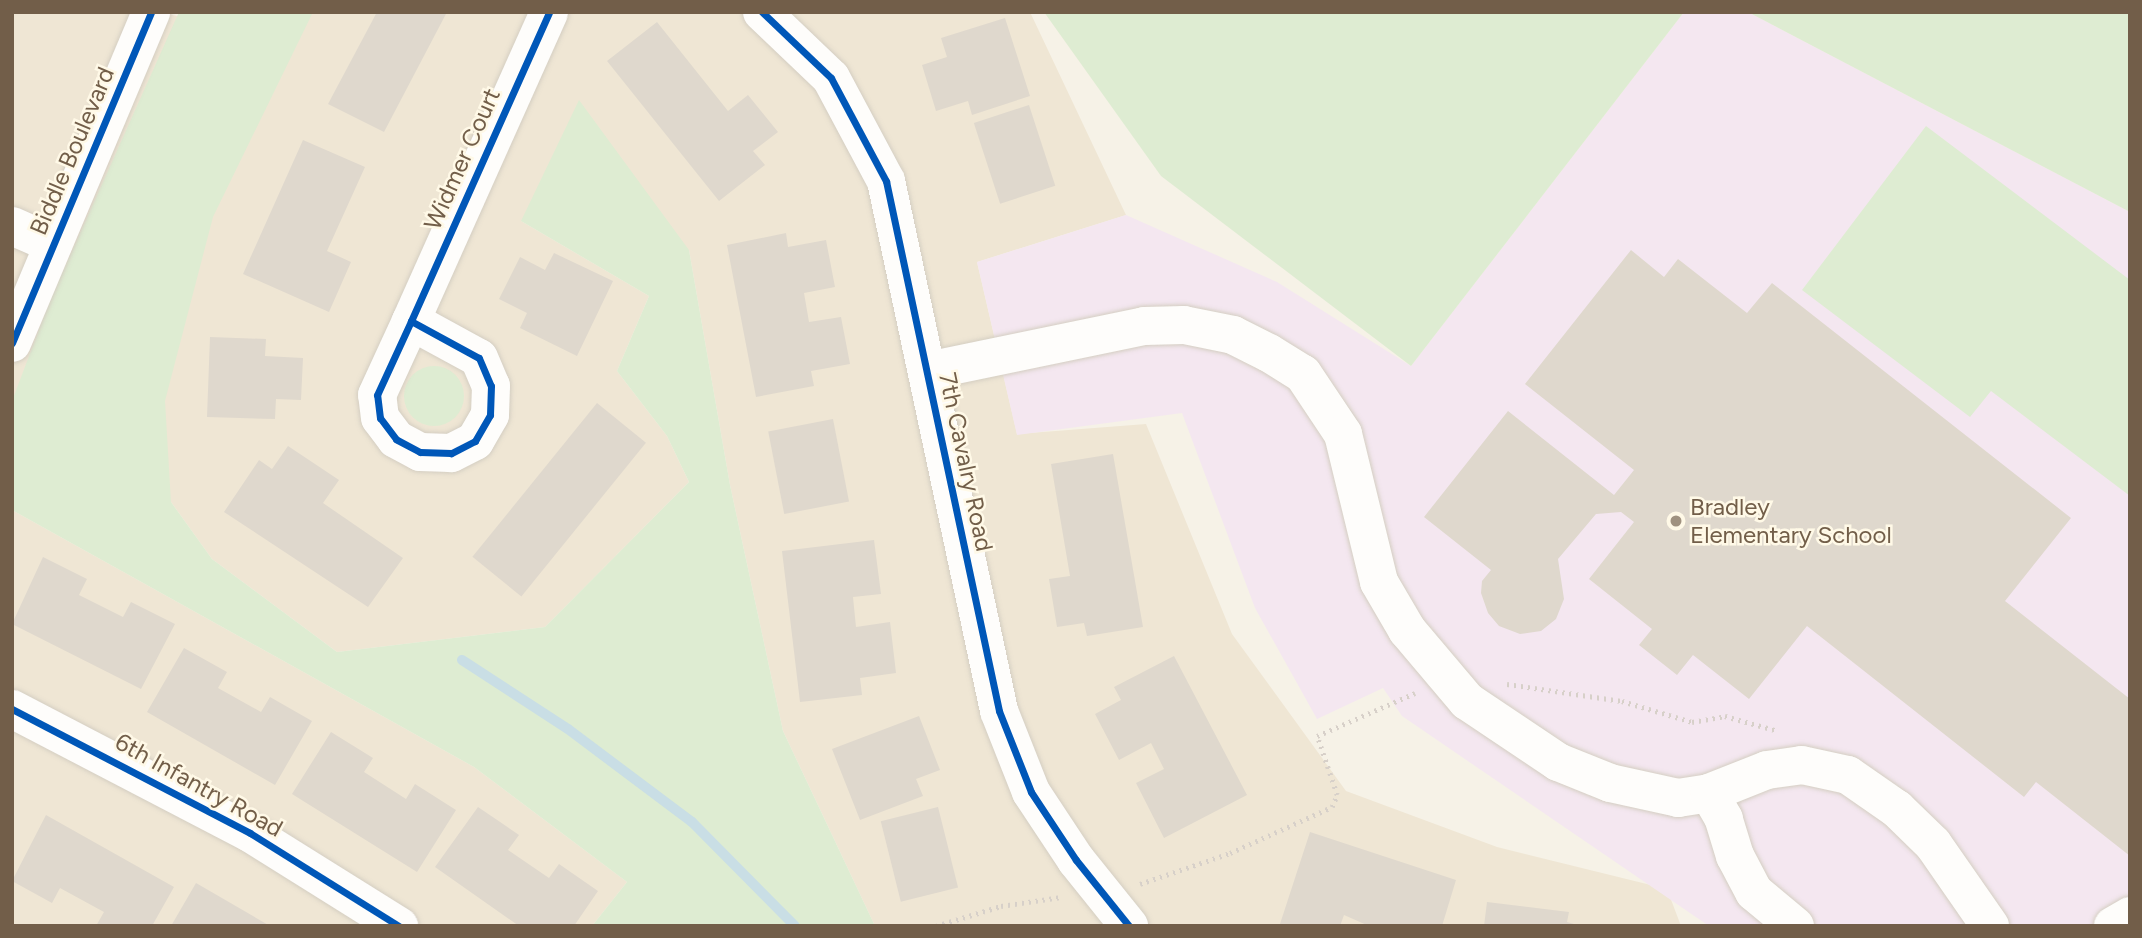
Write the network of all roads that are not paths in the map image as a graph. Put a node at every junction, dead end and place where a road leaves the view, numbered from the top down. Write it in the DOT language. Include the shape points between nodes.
graph roads {
  1 [pos="152,12"];
  2 [pos="549,12"];
  3 [pos="762,12"];
  4 [pos="12,226"];
  5 [pos="53,244"];
  6 [pos="411,321"];
  7 [pos="12,343"];
  8 [pos="927,371"];
  9 [pos="12,709"];
  10 [pos="1709,793"];
  11 [pos="2130,916"];
  12 [pos="399,926"];
  13 [pos="1129,926"];
  14 [pos="1795,926"];
  15 [pos="1990,926"];
  16 [pos="2113,926"];
  1 -- 5 [label="street, Biddle Boulevard"];
  2 -- 6 [label="street, Widmer Court"];
  3 -- 8 [label="street, 7th Cavalry Road" via="831,78 886,181"];
  4 -- 5 [label="street"];
  5 -- 7 [label="street, Biddle Boulevard"];
  8 -- 10 [label="street" via="1144,326 1184,325 1233,335 1269,353 1303,374 1343,434 1379,582 1407,630 1452,685 1505,731 1559,762 1610,783 1678,798"];
  8 -- 13 [label="street, 7th Cavalry Road" via="999,711 1031,792 1076,860"];
  9 -- 12 [label="street, 6th Infantry Road" via="250,833"];
  10 -- 14 [label="street" via="1754,892"];
  10 -- 15 [label="street" via="1767,770 1802,765 1848,775 1897,809 1933,844"];
  11 -- 16 [label="street"];
}
